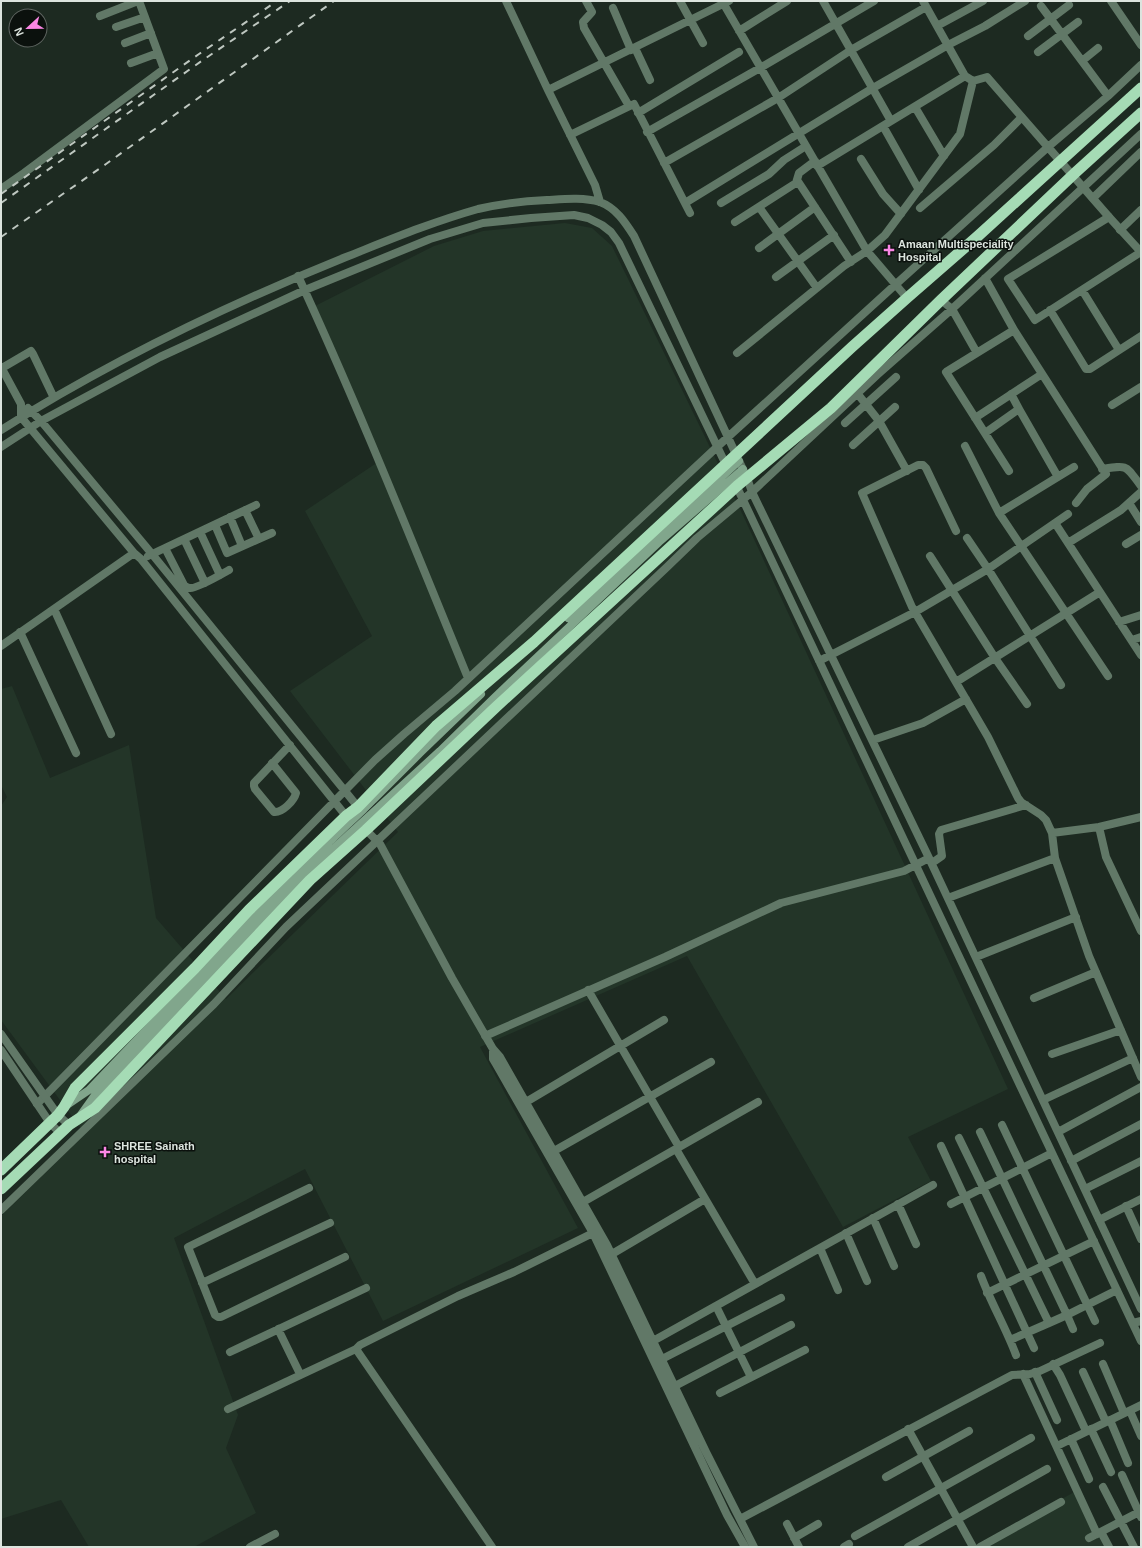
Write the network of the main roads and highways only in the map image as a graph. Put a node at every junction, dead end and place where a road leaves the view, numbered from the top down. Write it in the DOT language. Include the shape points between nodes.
graph roads {
  1 [pos="1141,88"];
  2 [pos="1141,113"];
  3 [pos="731,475"];
  4 [pos="58,1115"];
  5 [pos="78,1119"];
  6 [pos="1,1170"];
  7 [pos="1,1188"];
  1 -- 3 [label="highway" via="907,298 738,458"];
  2 -- 3 [label="highway" via="941,300 831,408 745,473"];
  3 -- 4 [label="main road" via="477,698 301,868 89,1090"];
  3 -- 4 [label="highway" via="436,726 358,807 249,910 75,1088"];
  3 -- 5 [label="highway" via="496,707 310,880 95,1108"];
  3 -- 5 [label="main road" via="440,751 307,873 94,1095"];
  4 -- 6 [label="highway"];
  5 -- 7 [label="highway"];
}
